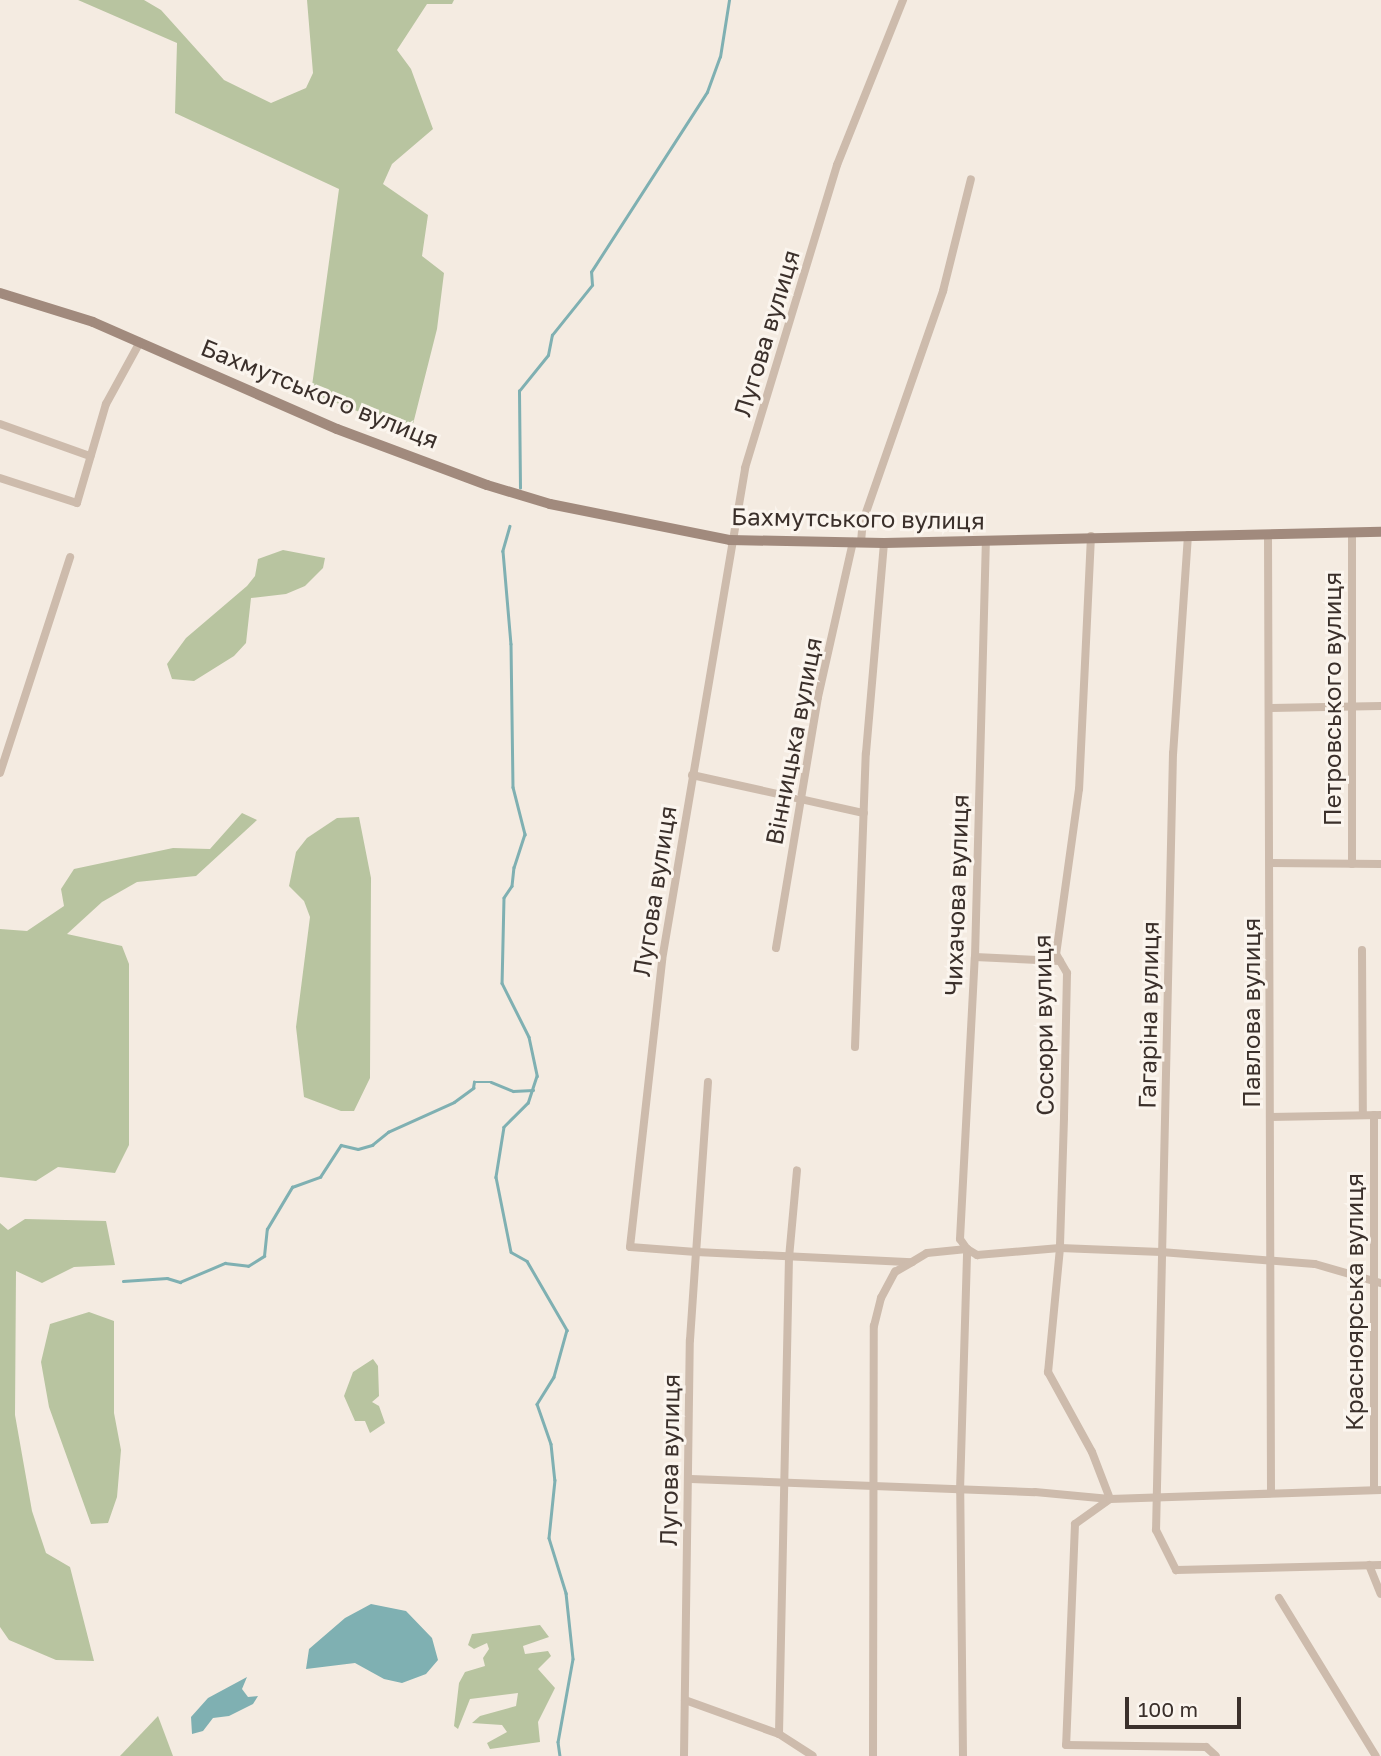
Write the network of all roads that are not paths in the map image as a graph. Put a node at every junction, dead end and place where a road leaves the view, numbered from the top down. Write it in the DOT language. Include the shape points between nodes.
graph roads {
  1 [pos="903,0"];
  2 [pos="971,179"];
  3 [pos="0,293"];
  4 [pos="140,342"];
  5 [pos="0,425"];
  6 [pos="90,456"];
  7 [pos="0,478"];
  8 [pos="1381,532"];
  9 [pos="1352,533"];
  10 [pos="1188,535"];
  11 [pos="1268,535"];
  12 [pos="1091,536"];
  13 [pos="730,540"];
  14 [pos="986,541"];
  15 [pos="857,542"];
  16 [pos="884,543"];
  17 [pos="70,557"];
  18 [pos="1351,706"];
  19 [pos="1381,706"];
  20 [pos="1271,708"];
  21 [pos="0,773"];
  22 [pos="692,775"];
  23 [pos="801,798"];
  24 [pos="864,813"];
  25 [pos="1270,863"];
  26 [pos="1352,864"];
  27 [pos="1381,864"];
  28 [pos="776,948"];
  29 [pos="1362,950"];
  30 [pos="975,957"];
  31 [pos="1060,961"];
  32 [pos="855,1047"];
  33 [pos="708,1083"];
  34 [pos="1363,1114"];
  35 [pos="1378,1115"];
  36 [pos="1270,1117"];
  37 [pos="797,1170"];
  38 [pos="1060,1248"];
  39 [pos="967,1249"];
  40 [pos="696,1252"];
  41 [pos="1161,1252"];
  42 [pos="789,1258"];
  43 [pos="1274,1260"];
  44 [pos="912,1262"];
  45 [pos="1377,1282"];
  46 [pos="691,1479"];
  47 [pos="787,1485"];
  48 [pos="874,1489"];
  49 [pos="1377,1490"];
  50 [pos="960,1491"];
  51 [pos="1271,1491"];
  52 [pos="1156,1496"];
  53 [pos="1110,1499"];
  54 [pos="1369,1564"];
  55 [pos="1381,1564"];
  56 [pos="1381,1594"];
  57 [pos="1279,1598"];
  58 [pos="685,1700"];
  59 [pos="779,1734"];
  60 [pos="684,1756"];
  61 [pos="813,1756"];
  62 [pos="873,1756"];
  63 [pos="963,1756"];
  64 [pos="1216,1756"];
  65 [pos="1376,1756"];
  1 -- 13 [label="street, Лугова вулиця" via="837,165 745,468"];
  2 -- 15 [label="street, Вінницька вулиця" via="943,291"];
  3 -- 4 [label="main road, Бахмутського вулиця"];
  4 -- 6 [label="street" via="106,404"];
  4 -- 13 [label="main road, Бахмутського вулиця" via="337,429 487,485 550,504"];
  5 -- 6 [label="street"];
  6 -- 7 [label="street" via="77,503"];
  8 -- 9 [label="main road, Бахмутського вулиця"];
  9 -- 11 [label="main road, Бахмутського вулиця"];
  9 -- 18 [label="street, Петровського вулиця"];
  10 -- 11 [label="main road, Бахмутського вулиця"];
  10 -- 12 [label="main road, Бахмутського вулиця"];
  10 -- 41 [label="street, Гагаріна вулиця" via="1173,752"];
  11 -- 20 [label="street, Павлова вулиця"];
  12 -- 14 [label="main road, Бахмутського вулиця"];
  12 -- 31 [label="street, Сосюри вулиця" via="1079,789 1056,954"];
  13 -- 15 [label="main road, Бахмутського вулиця"];
  13 -- 22 [label="street, Лугова вулиця"];
  14 -- 16 [label="main road, Бахмутського вулиця"];
  14 -- 30 [label="street, Чихачова вулиця"];
  15 -- 16 [label="main road, Бахмутського вулиця"];
  15 -- 23 [label="street, Вінницька вулиця"];
  16 -- 24 [label="street"];
  17 -- 21 [label="street"];
  18 -- 19 [label="street"];
  18 -- 20 [label="street"];
  18 -- 26 [label="street, Петровського вулиця"];
  20 -- 25 [label="street, Павлова вулиця"];
  22 -- 23 [label="street"];
  22 -- 40 [label="street, Лугова вулиця" via="662,960 630,1247"];
  23 -- 24 [label="street"];
  23 -- 28 [label="street, Вінницька вулиця"];
  24 -- 32 [label="street"];
  25 -- 26 [label="street"];
  25 -- 36 [label="street, Павлова вулиця"];
  26 -- 27 [label="street"];
  29 -- 34 [label="street"];
  30 -- 31 [label="street"];
  30 -- 39 [label="street, Чихачова вулиця" via="960,1239"];
  31 -- 38 [label="street, Сосюри вулиця" via="1067,973"];
  33 -- 40 [label="street"];
  34 -- 35 [label="street"];
  34 -- 36 [label="street"];
  35 -- 45 [label="street, Красноярська вулиця"];
  36 -- 43 [label="street, Павлова вулиця"];
  37 -- 42 [label="street"];
  38 -- 39 [label="street" via="977,1255"];
  38 -- 41 [label="street"];
  38 -- 53 [label="street, Сосюри вулиця" via="1048,1372 1092,1452"];
  39 -- 44 [label="street" via="927,1253"];
  39 -- 50 [label="street, Чихачова вулиця"];
  40 -- 42 [label="street"];
  40 -- 46 [label="street, Лугова вулиця" via="690,1340"];
  41 -- 43 [label="street"];
  41 -- 52 [label="street, Гагаріна вулиця"];
  42 -- 44 [label="street"];
  42 -- 47 [label="street"];
  43 -- 45 [label="street" via="1315,1264"];
  43 -- 51 [label="street, Павлова вулиця"];
  44 -- 48 [label="street" via="895,1272 881,1298 874,1326"];
  45 -- 49 [label="street, Красноярська вулиця"];
  46 -- 47 [label="street"];
  46 -- 58 [label="street, Лугова вулиця"];
  47 -- 48 [label="street"];
  47 -- 59 [label="street"];
  48 -- 50 [label="street"];
  48 -- 62 [label="street"];
  49 -- 51 [label="street"];
  50 -- 53 [label="street"];
  50 -- 63 [label="street, Чихачова вулиця"];
  51 -- 52 [label="street"];
  52 -- 53 [label="street"];
  52 -- 54 [label="street, Гагаріна вулиця" via="1156,1530 1176,1570"];
  53 -- 64 [label="street" via="1075,1524 1066,1745 1206,1746"];
  54 -- 55 [label="street"];
  54 -- 56 [label="street"];
  57 -- 65 [label="street"];
  58 -- 59 [label="street"];
  58 -- 60 [label="street, Лугова вулиця"];
  59 -- 61 [label="street"];
}
